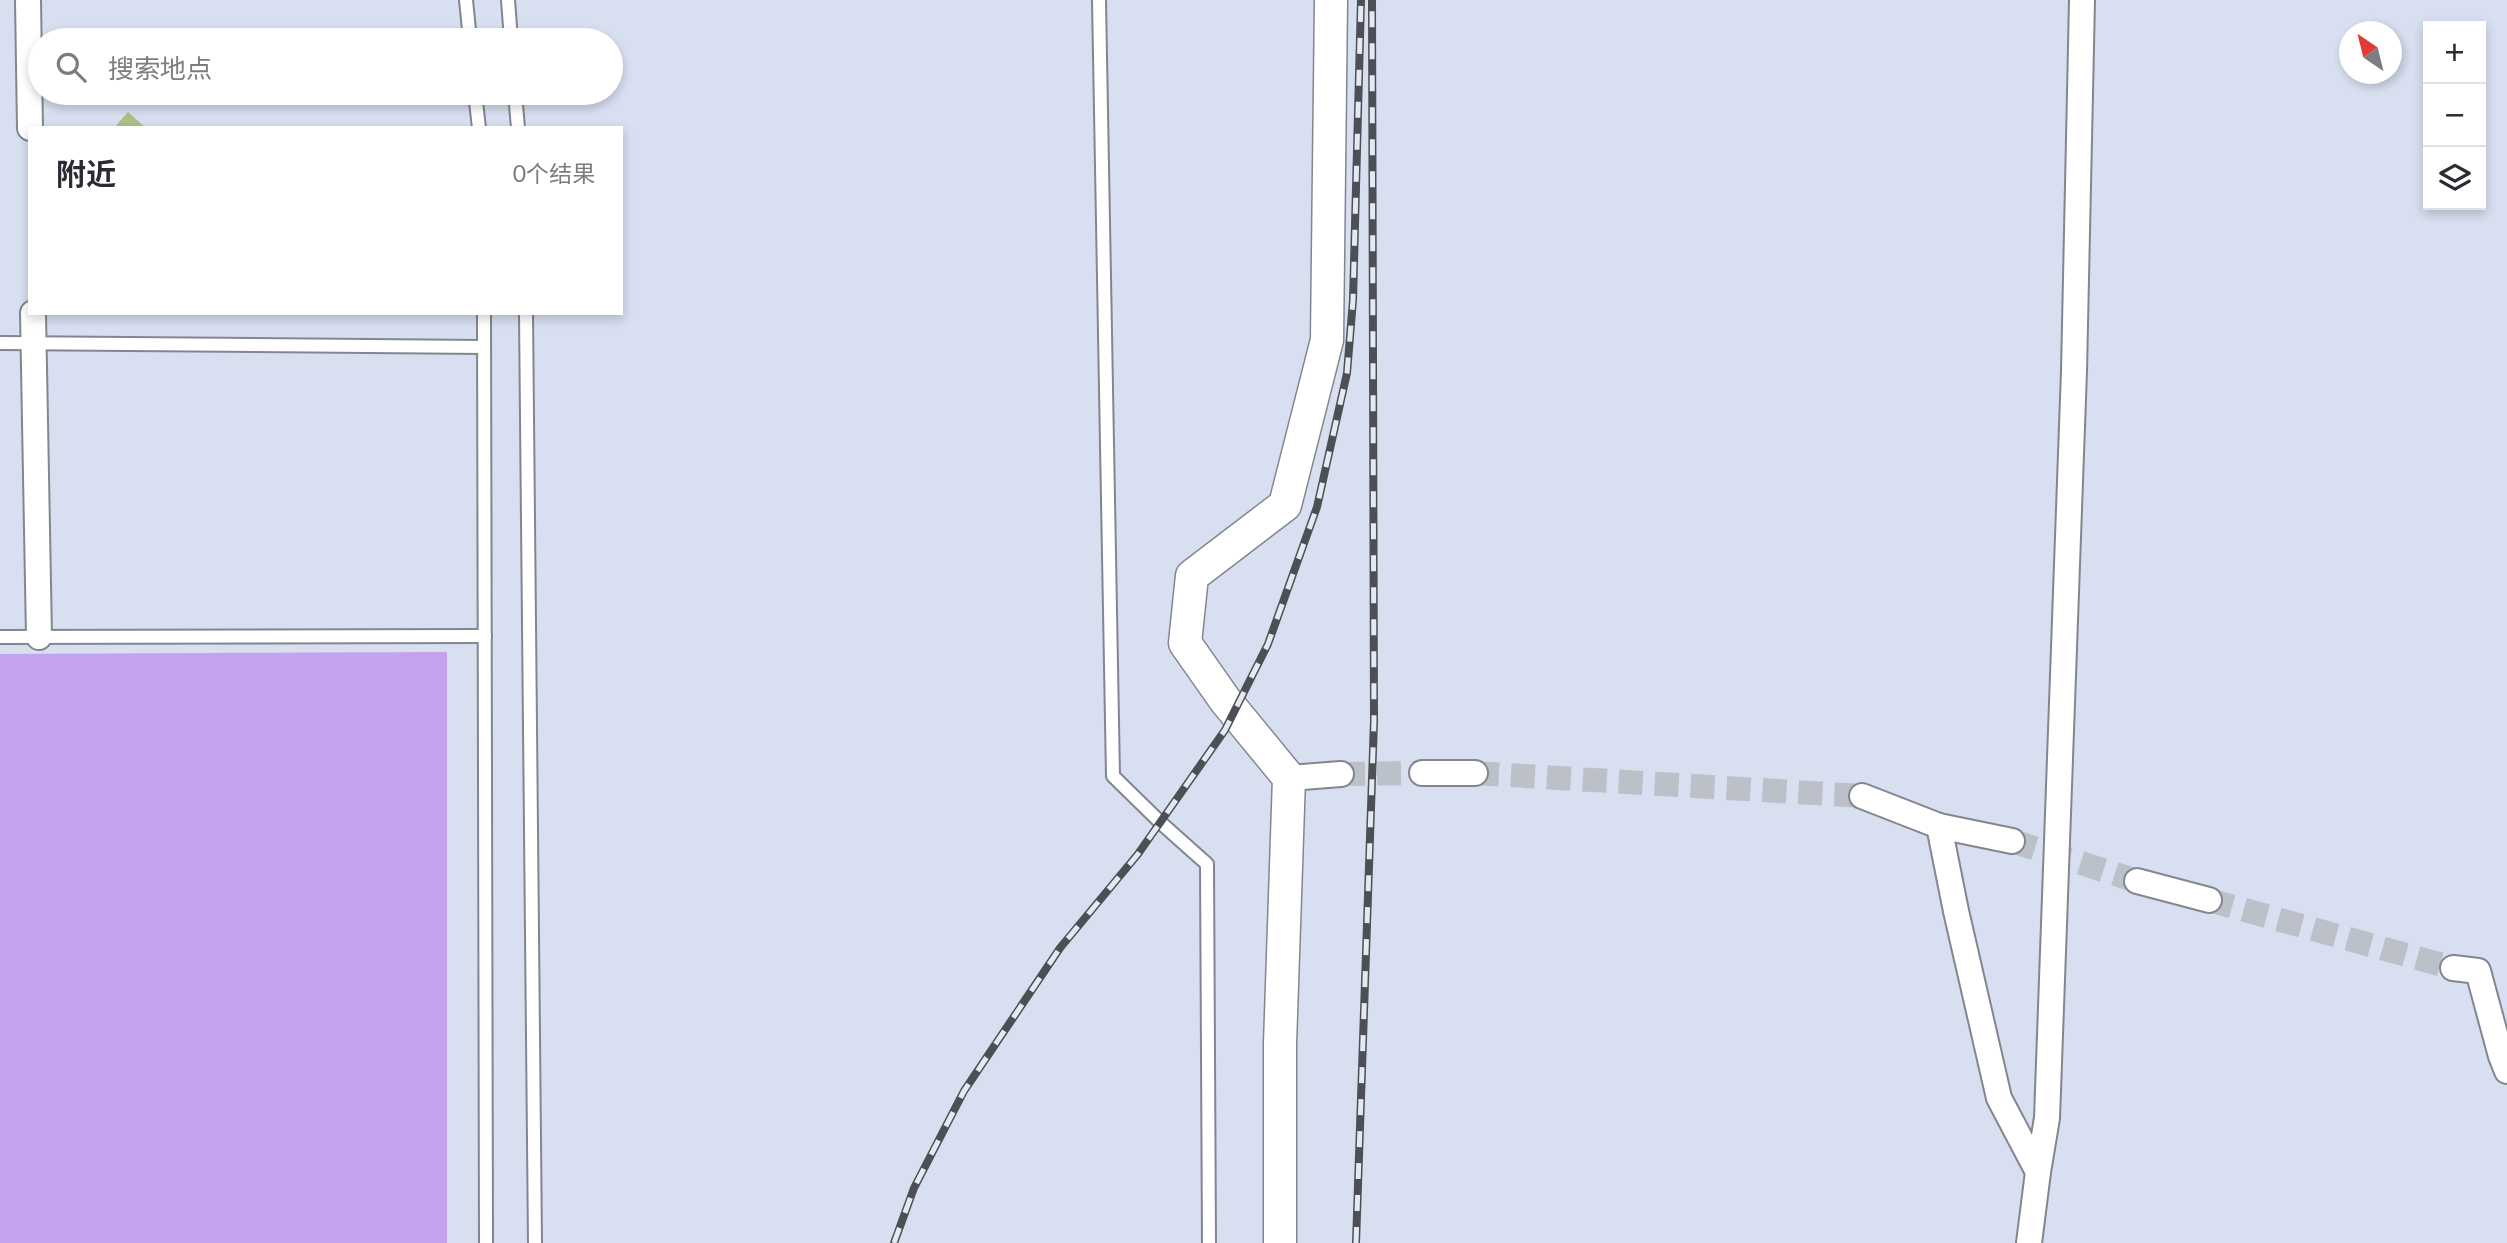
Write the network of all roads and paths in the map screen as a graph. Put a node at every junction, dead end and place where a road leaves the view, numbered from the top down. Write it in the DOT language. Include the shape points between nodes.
graph roads {
  1 [pos="28,0"];
  2 [pos="466,0"];
  3 [pos="508,0"];
  4 [pos="1099,0"];
  5 [pos="1331,0"];
  6 [pos="2082,0"];
  7 [pos="28,28"];
  8 [pos="469,28"];
  9 [pos="510,28"];
  10 [pos="30,105"];
  11 [pos="476,105"];
  12 [pos="516,105"];
  13 [pos="30,126"];
  14 [pos="479,126"];
  15 [pos="518,126"];
  16 [pos="33,315"];
  17 [pos="484,315"];
  18 [pos="526,315"];
  19 [pos="0,343"];
  20 [pos="34,344"];
  21 [pos="484,347"];
  22 [pos="485,636"];
  23 [pos="0,637"];
  24 [pos="39,637"];
  25 [pos="1475,773"];
  26 [pos="1341,774"];
  27 [pos="1422,774"];
  28 [pos="1289,778"];
  29 [pos="1862,796"];
  30 [pos="1940,825"];
  31 [pos="2011,841"];
  32 [pos="2137,881"];
  33 [pos="2209,900"];
  34 [pos="2453,968"];
  35 [pos="2507,1071"];
  36 [pos="2038,1172"];
  37 [pos="486,1243"];
  38 [pos="535,1243"];
  39 [pos="1209,1243"];
  40 [pos="1280,1243"];
  41 [pos="2029,1243"];
  1 -- 7 [label="street"];
  2 -- 8 [label="lane"];
  3 -- 9 [label="lane"];
  4 -- 39 [label="lane" via="1113,776 1207,864"];
  5 -- 28 [label="street" via="1327,340 1285,505 1192,576 1185,643"];
  6 -- 36 [label="street" via="2048,1104"];
  10 -- 13 [label="street"];
  11 -- 14 [label="lane"];
  12 -- 15 [label="lane"];
  16 -- 20 [label="street"];
  17 -- 21 [label="lane"];
  18 -- 38 [label="lane"];
  19 -- 20 [label="lane"];
  20 -- 21 [label="lane"];
  20 -- 24 [label="street"];
  21 -- 22 [label="lane"];
  22 -- 24 [label="lane"];
  22 -- 37 [label="lane"];
  23 -- 24 [label="lane"];
  25 -- 27 [label="street"];
  26 -- 28 [label="street"];
  28 -- 40 [label="street" via="1280,1044"];
  29 -- 30 [label="street"];
  30 -- 31 [label="street"];
  30 -- 36 [label="street" via="1999,1098"];
  32 -- 33 [label="street"];
  34 -- 35 [label="street" via="2478,971"];
  36 -- 41 [label="street"];
}
